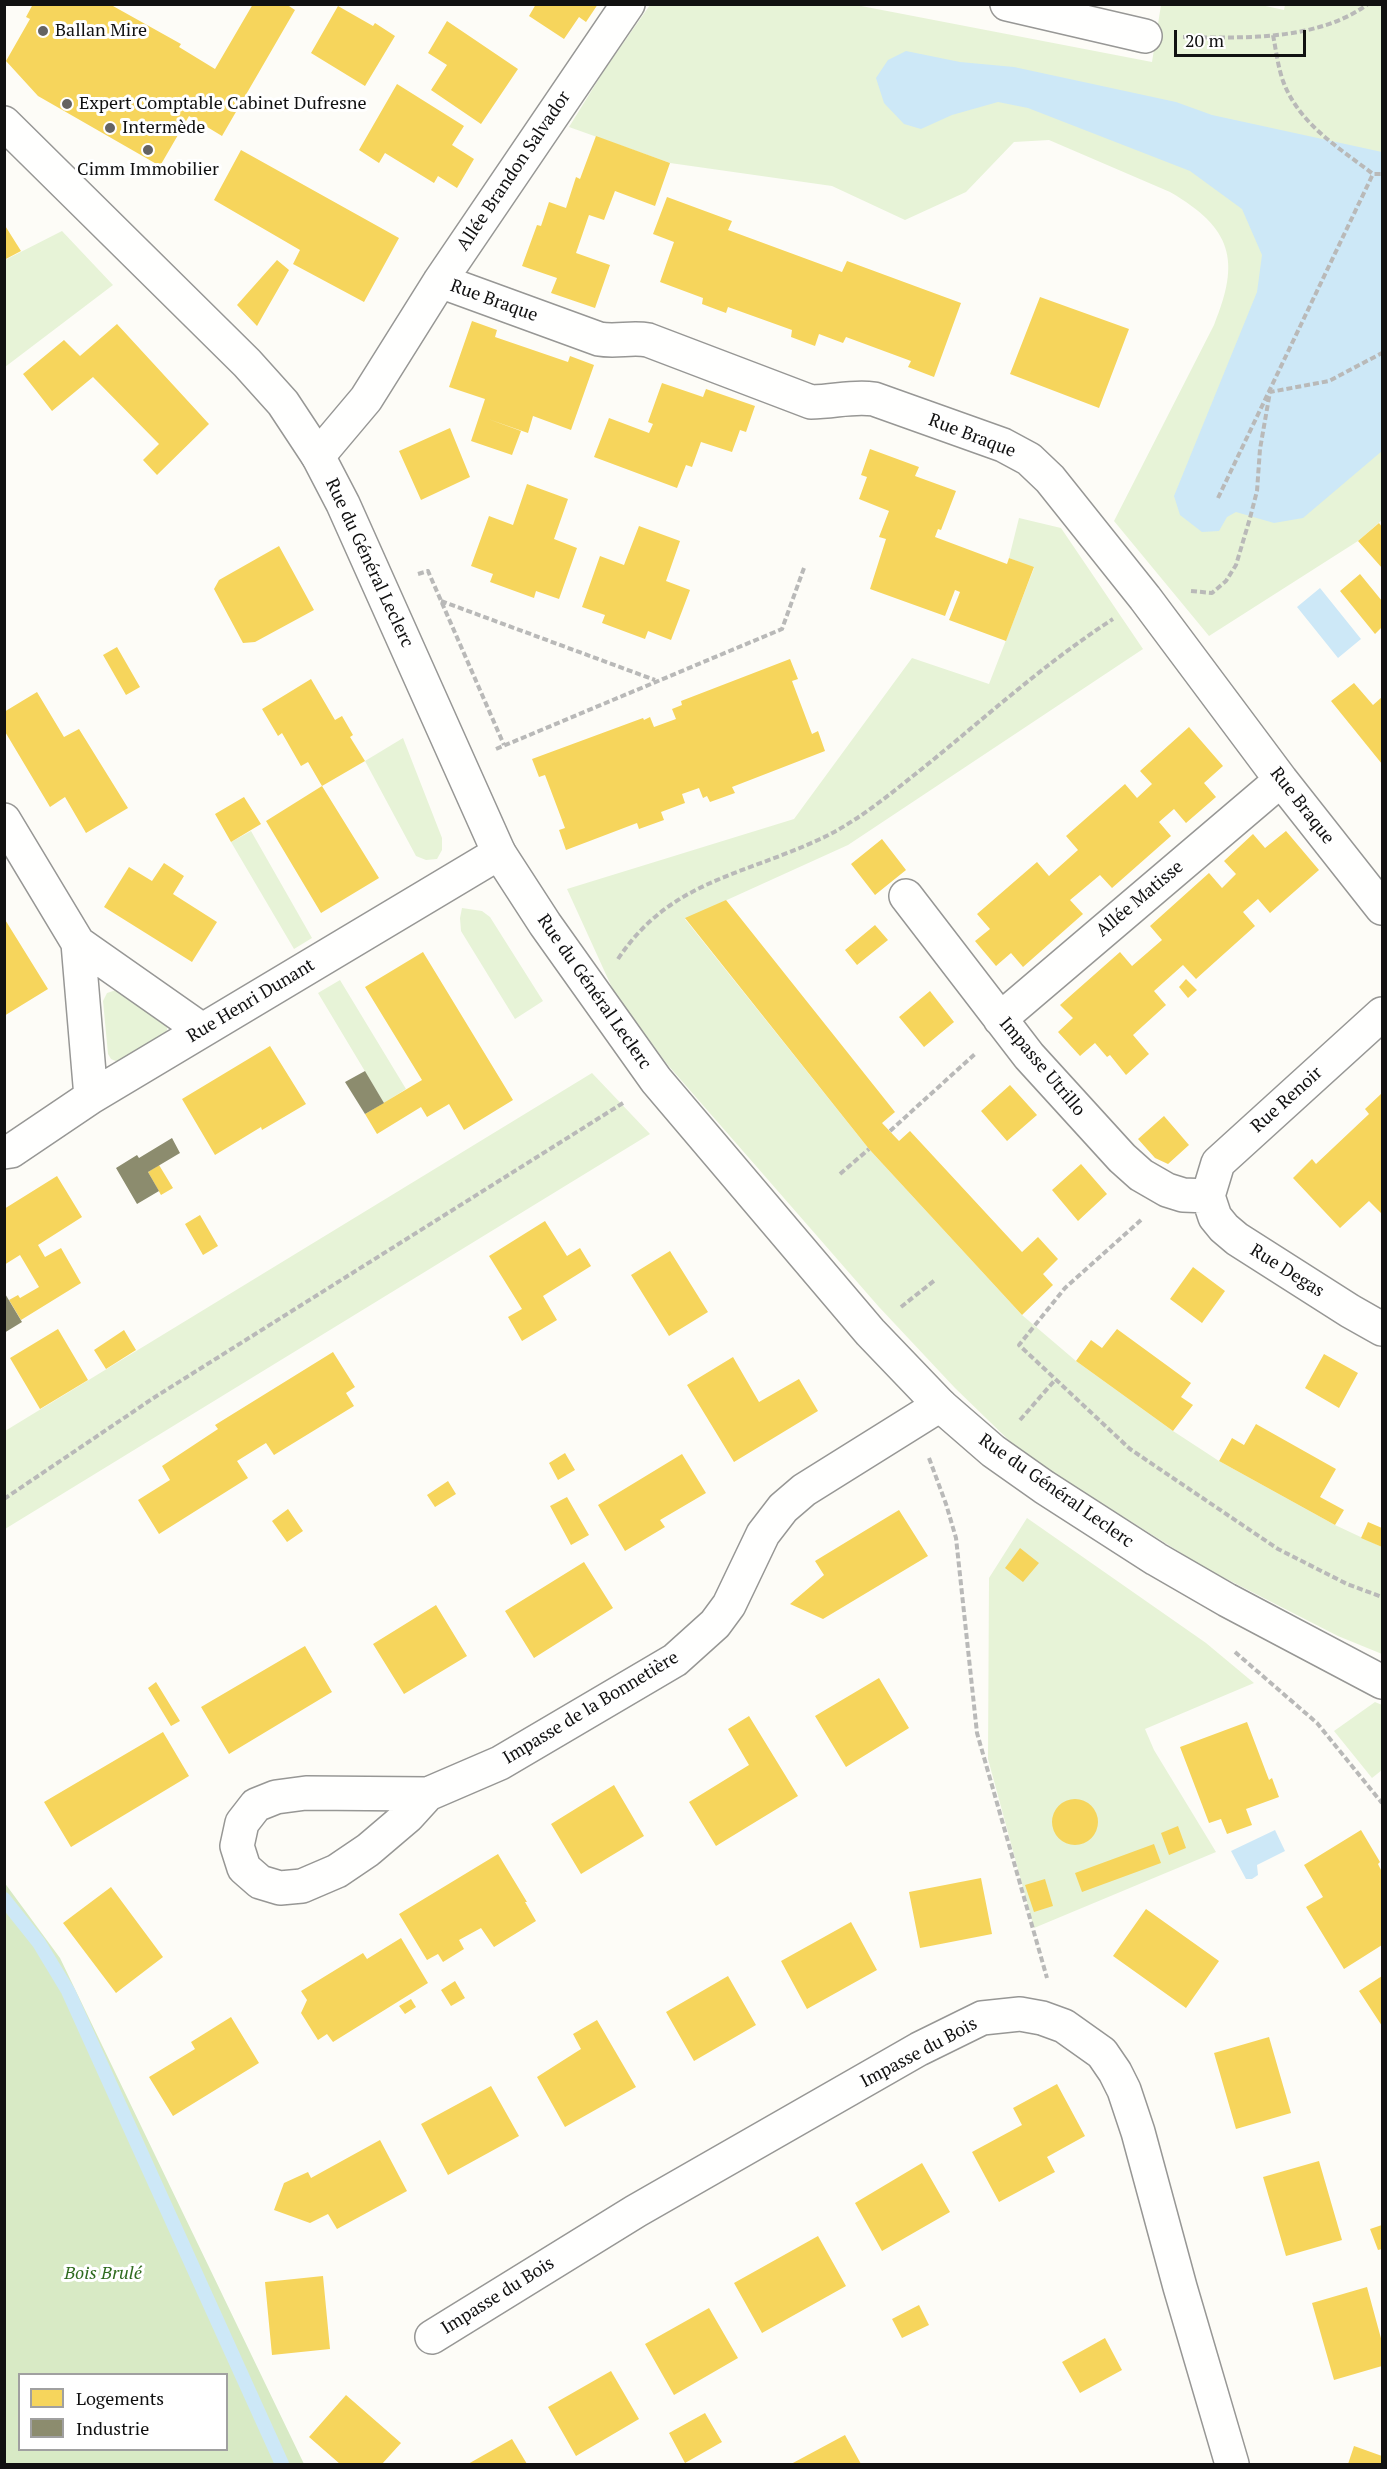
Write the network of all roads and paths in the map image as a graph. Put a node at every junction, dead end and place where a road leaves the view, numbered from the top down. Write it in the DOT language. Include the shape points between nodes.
graph roads {
  1 [pos="628,4"];
  2 [pos="1007,4"];
  3 [pos="1368,4"];
  4 [pos="1273,35"];
  5 [pos="1145,36"];
  6 [pos="4,123"];
  7 [pos="1373,174"];
  8 [pos="1383,174"];
  9 [pos="440,281"];
  10 [pos="1383,353"];
  11 [pos="1270,392"];
  12 [pos="318,456"];
  13 [pos="1218,498"];
  14 [pos="804,568"];
  15 [pos="417,574"];
  16 [pos="1145,598"];
  17 [pos="441,601"];
  18 [pos="656,680"];
  19 [pos="504,745"];
  20 [pos="490,751"];
  21 [pos="1281,780"];
  22 [pos="4,820"];
  23 [pos="500,853"];
  24 [pos="906,896"];
  25 [pos="1383,908"];
  26 [pos="78,943"];
  27 [pos="591,992"];
  28 [pos="1383,1014"];
  29 [pos="1000,1019"];
  30 [pos="202,1030"];
  31 [pos="656,1080"];
  32 [pos="91,1097"];
  33 [pos="890,1131"];
  34 [pos="869,1149"];
  35 [pos="4,1152"];
  36 [pos="840,1174"];
  37 [pos="1167,1190"];
  38 [pos="1208,1196"];
  39 [pos="1383,1329"];
  40 [pos="1055,1380"];
  41 [pos="940,1405"];
  42 [pos="993,1451"];
  43 [pos="929,1458"];
  44 [pos="4,1499"];
  45 [pos="1383,1597"];
  46 [pos="1383,1682"];
  47 [pos="428,1794"];
  48 [pos="1064,2026"];
  49 [pos="432,2337"];
  50 [pos="1232,2464"];
  1 -- 9 [label="street, Allée Brandon Salvador"];
  2 -- 5 [label="street"];
  3 -- 4 [label="path" via="1354,15 1323,26"];
  4 -- 5 [label="path"];
  4 -- 7 [label="path" via="1283,80 1297,110"];
  6 -- 12 [label="street, Rue du Général Leclerc" via="247,363 283,403"];
  7 -- 8 [label="path"];
  7 -- 11 [label="path"];
  9 -- 12 [label="street, Allée Brandon Salvador" via="366,399"];
  9 -- 16 [label="street, Rue Braque" via="599,339 648,340 811,402 855,396 874,399 1003,445 1029,459 1050,479"];
  10 -- 11 [label="path" via="1329,381"];
  11 -- 13 [label="path"];
  11 -- 16 [label="path" via="1257,491 1236,565 1212,593 1174,589"];
  12 -- 23 [label="street, Rue du Général Leclerc" via="363,546"];
  14 -- 18 [label="path" via="782,629"];
  15 -- 17 [label="path" via="428,570"];
  16 -- 21 [label="street, Rue Braque"];
  16 -- 27 [label="path" via="1043,667 858,818 819,840 693,890 665,907 632,938"];
  17 -- 18 [label="path"];
  17 -- 19 [label="path"];
  18 -- 19 [label="path"];
  19 -- 20 [label="path"];
  21 -- 25 [label="street, Rue Braque"];
  21 -- 29 [label="street, Allée Matisse"];
  22 -- 26 [label="street"];
  23 -- 27 [label="street, Rue du Général Leclerc"];
  23 -- 30 [label="street, Rue Henri Dunant"];
  24 -- 29 [label="street, Impasse Utrillo"];
  26 -- 30 [label="street"];
  26 -- 32 [label="street"];
  27 -- 31 [label="street, Rue du Général Leclerc"];
  28 -- 38 [label="street, Rue Renoir" via="1218,1163"];
  29 -- 33 [label="path" via="984,1047"];
  29 -- 37 [label="street, Impasse Utrillo" via="1122,1158"];
  30 -- 32 [label="street, Rue Henri Dunant"];
  31 -- 41 [label="street, Rue du Général Leclerc" via="870,1332"];
  31 -- 44 [label="path" via="155,1397"];
  32 -- 35 [label="street, Rue Henri Dunant"];
  34 -- 36 [label="path"];
  37 -- 38 [label="street, Impasse Utrillo"];
  37 -- 40 [label="path" via="1146,1216 1065,1288 1019,1345"];
  38 -- 39 [label="street, Rue Degas" via="1215,1216 1237,1239"];
  40 -- 42 [label="path"];
  40 -- 45 [label="path" via="1130,1449 1278,1549 1347,1584"];
  41 -- 42 [label="street, Rue du Général Leclerc"];
  41 -- 47 [label="street, Impasse de la Bonnetière" via="804,1490 783,1508 763,1534 729,1605 715,1624 675,1660 500,1763"];
  42 -- 46 [label="street, Rue du Général Leclerc" via="1156,1559"];
  43 -- 48 [label="path" via="956,1538 977,1733"];
  47 -- 47 [label="street, Impasse de la Bonnetière" via="306,1793 276,1797 256,1805 242,1823 237,1846 244,1868 261,1882 280,1888 302,1886 337,1871 368,1850"];
  48 -- 49 [label="street, Impasse du Bois" via="1020,2014 982,2018 954,2031 636,2211"];
  48 -- 50 [label="street, Impasse du Bois" via="1102,2053 1124,2090"];
}
